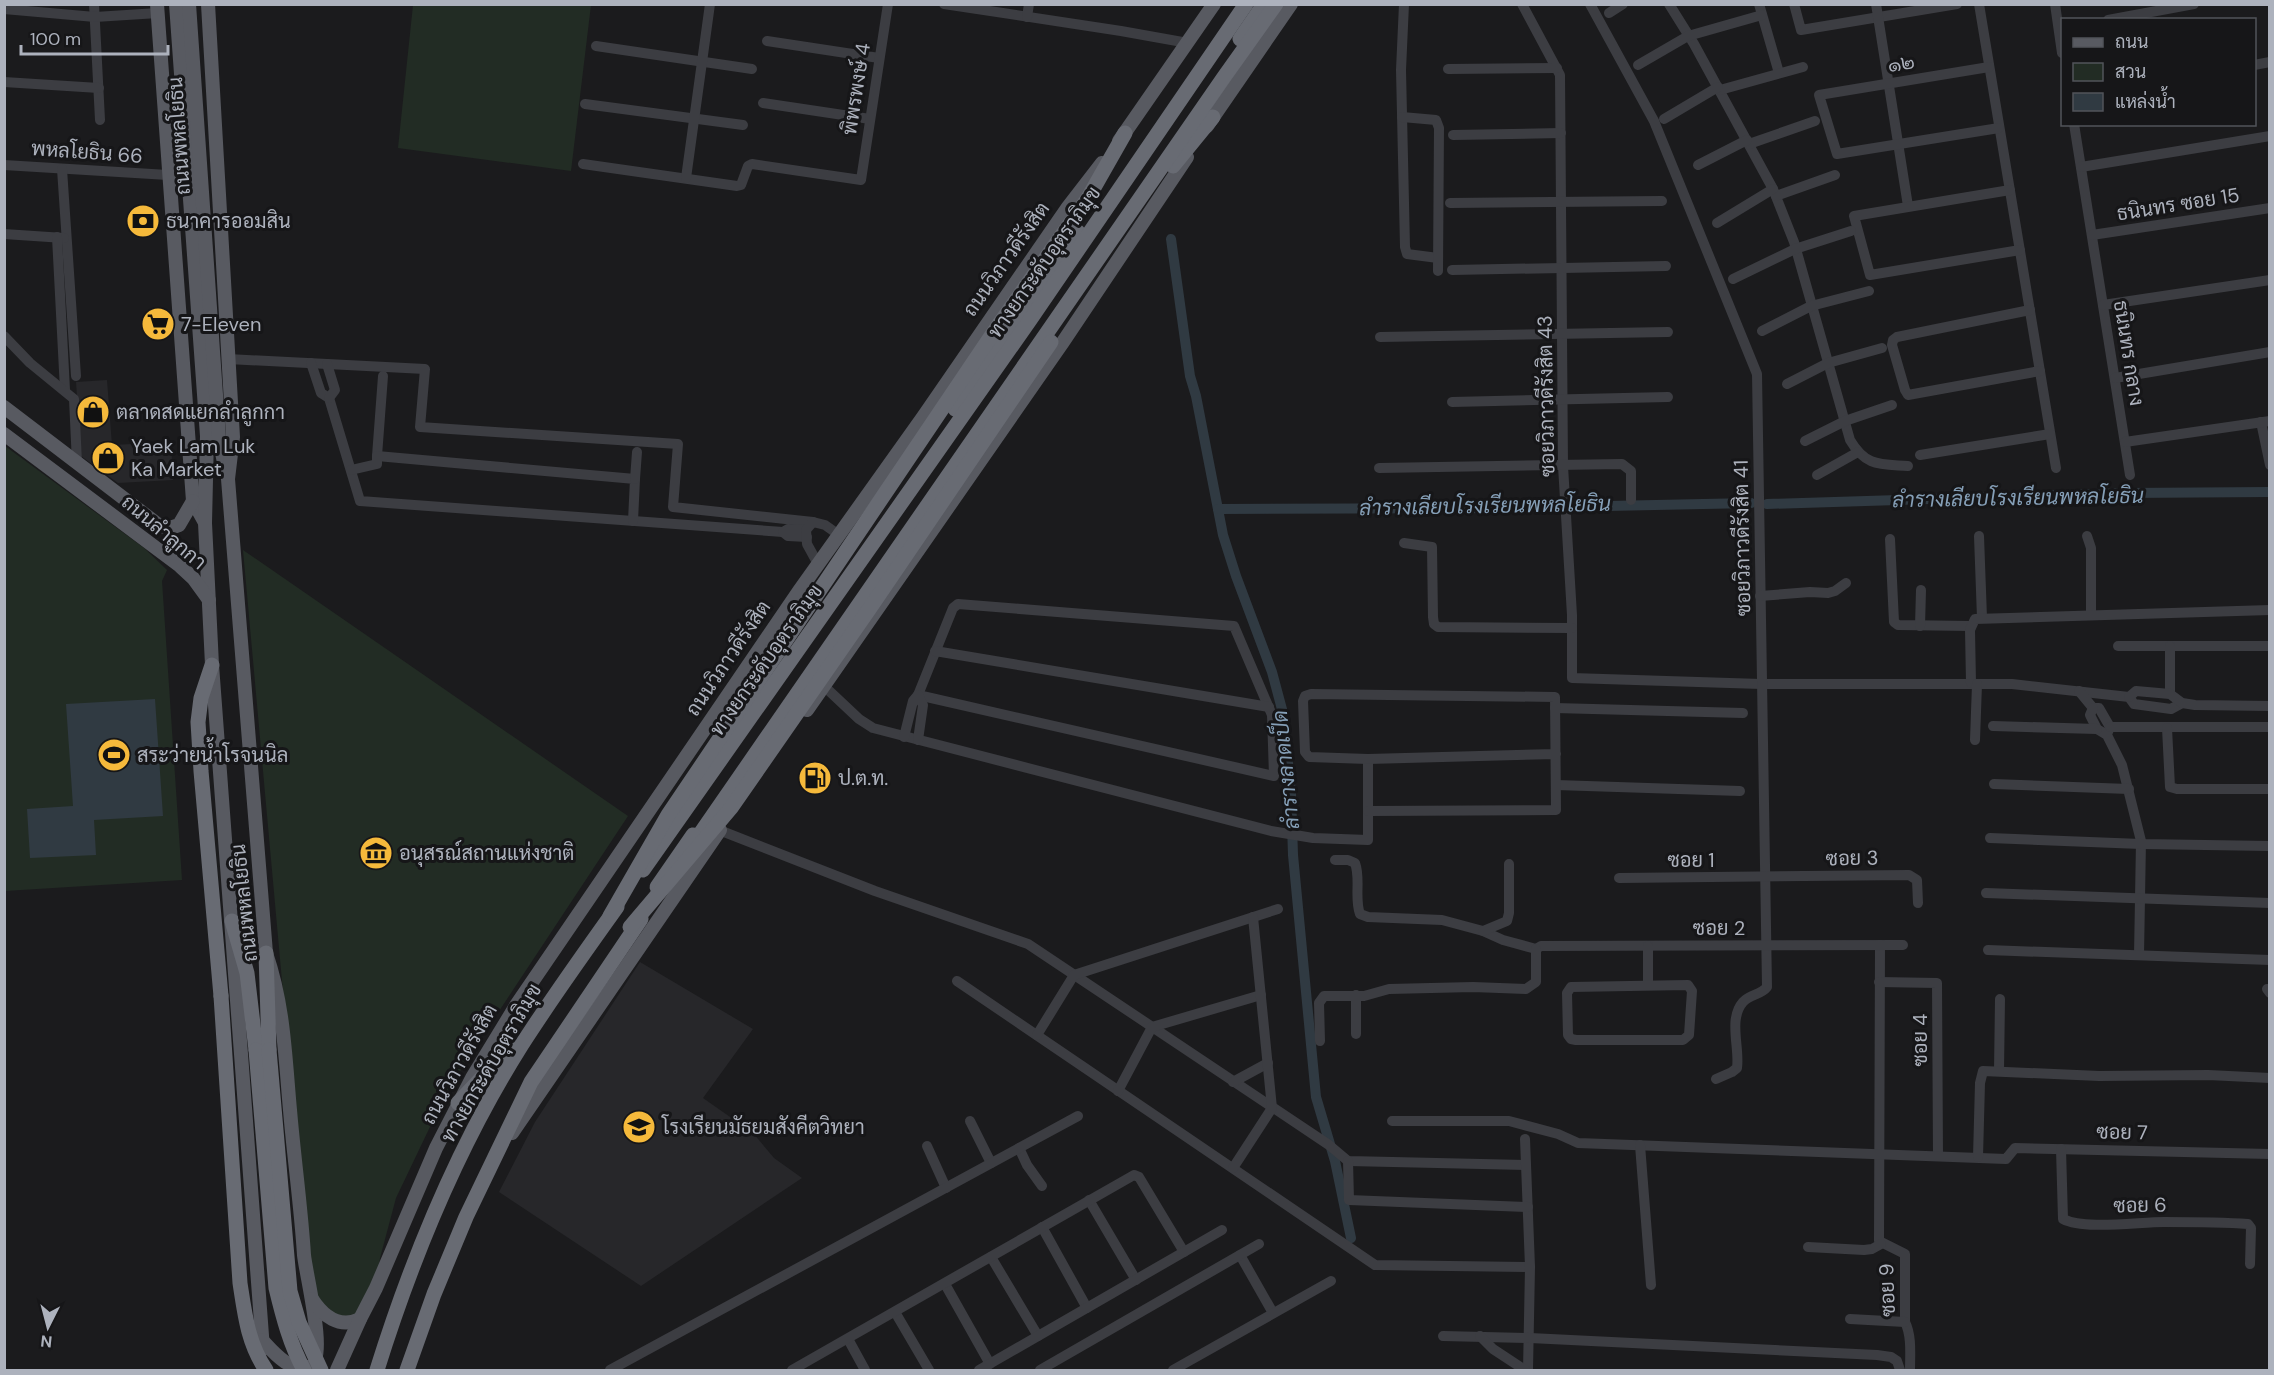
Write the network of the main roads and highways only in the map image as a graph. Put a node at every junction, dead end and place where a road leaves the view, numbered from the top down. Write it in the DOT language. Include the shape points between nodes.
graph roads {
  1 [pos="176,4"];
  2 [pos="189,4"];
  3 [pos="208,4"];
  4 [pos="1214,4"];
  5 [pos="1235,4"];
  6 [pos="1246,4"];
  7 [pos="1264,4"];
  8 [pos="1276,4"];
  9 [pos="1283,4"];
  10 [pos="1292,4"];
  11 [pos="158,9"];
  12 [pos="1260,28"];
  13 [pos="1213,117"];
  14 [pos="1125,133"];
  15 [pos="193,155"];
  16 [pos="4,407"];
  17 [pos="4,434"];
  18 [pos="228,479"];
  19 [pos="193,501"];
  20 [pos="205,523"];
  21 [pos="209,600"];
  22 [pos="212,665"];
  23 [pos="722,801"];
  24 [pos="708,847"];
  25 [pos="610,916"];
  26 [pos="232,921"];
  27 [pos="630,927"];
  28 [pos="266,953"];
  29 [pos="512,1046"];
  30 [pos="262,1050"];
  31 [pos="458,1103"];
  32 [pos="490,1167"];
  33 [pos="309,1296"];
  34 [pos="360,1319"];
  35 [pos="262,1340"];
  36 [pos="265,1371"];
  37 [pos="304,1371"];
  38 [pos="321,1371"];
  39 [pos="337,1371"];
  40 [pos="368,1371"];
  41 [pos="377,1371"];
  42 [pos="397,1371"];
  43 [pos="407,1371"];
  1 -- 15 [label="main road, ถนนพหลโยธิน"];
  2 -- 15 [label="main road, ถนนพหลโยธิน"];
  3 -- 18 [label="main road, ถนนพหลโยธิน" via="233,437"];
  4 -- 14 [label="main road, ถนนวิภาวดีรังสิต"];
  5 -- 29 [label="highway, ถนนวิภาวดีรังสิต" via="782,663"];
  6 -- 25 [label="highway, ทางยกระดับอุตราภิมุข, bridge" via="836,599"];
  7 -- 27 [label="highway, ทางยกระดับอุตราภิมุข, bridge"];
  8 -- 12 [label="highway"];
  9 -- 12 [label="highway"];
  10 -- 13 [label="main road"];
  11 -- 19 [label="main road, ถนนพหลโยธิน"];
  12 -- 23 [label="highway"];
  13 -- 24 [label="main road" via="825,687"];
  13 -- 27 [label="highway, bridge" via="1176,163 1051,342 731,808"];
  14 -- 25 [label="highway, bridge" via="1088,198 668,815"];
  14 -- 31 [label="main road, ถนนวิภาวดีรังสิต" via="1068,207 818,564 530,985"];
  15 -- 18 [label="main road, ถนนพหลโยธิน" via="219,438"];
  15 -- 20 [label="main road, ถนนพหลโยธิน" via="207,436"];
  16 -- 19 [label="main road, ถนนลำลูกกา" via="160,526 179,525"];
  17 -- 21 [label="main road, ถนนลำลูกกา" via="180,566"];
  18 -- 28 [label="main road, ถนนพหลโยธิน"];
  19 -- 20 [label="main road, ถนนพหลโยธิน"];
  20 -- 21 [label="main road, ถนนพหลโยธิน"];
  21 -- 22 [label="main road, ถนนพหลโยธิน"];
  22 -- 26 [label="main road, ถนนพหลโยธิน"];
  22 -- 36 [label="highway, bridge" via="198,722 201,771 240,1283 254,1353"];
  23 -- 24 [label="highway"];
  23 -- 32 [label="highway" via="531,1082"];
  24 -- 32 [label="main road"];
  25 -- 41 [label="highway, ทางยกระดับอุตราภิมุข" via="520,1047 467,1143 417,1254"];
  26 -- 30 [label="highway"];
  26 -- 35 [label="main road, ถนนพหลโยธิน"];
  27 -- 42 [label="highway, ทางยกระดับอุตราภิมุข" via="577,999 478,1166 446,1237"];
  28 -- 30 [label="highway"];
  28 -- 33 [label="main road, ถนนพหลโยธิน" via="276,983 283,1028"];
  29 -- 31 [label="highway"];
  29 -- 40 [label="highway, ถนนวิภาวดีรังสิต" via="425,1208 396,1279"];
  30 -- 37 [label="highway, bridge" via="276,1288 283,1321"];
  30 -- 38 [label="highway, bridge" via="290,1291"];
  31 -- 34 [label="main road, ถนนวิภาวดีรังสิต"];
  32 -- 43 [label="highway" via="449,1255"];
  33 -- 34 [label="main road" via="333,1320 352,1323"];
  33 -- 35 [label="main road, ถนนพหลโยธิน" via="318,1350 311,1366 294,1367"];
  34 -- 39 [label="main road, ถนนวิภาวดีรังสิต"];
  35 -- 36 [label="main road, ถนนพหลโยธิน"];
}
